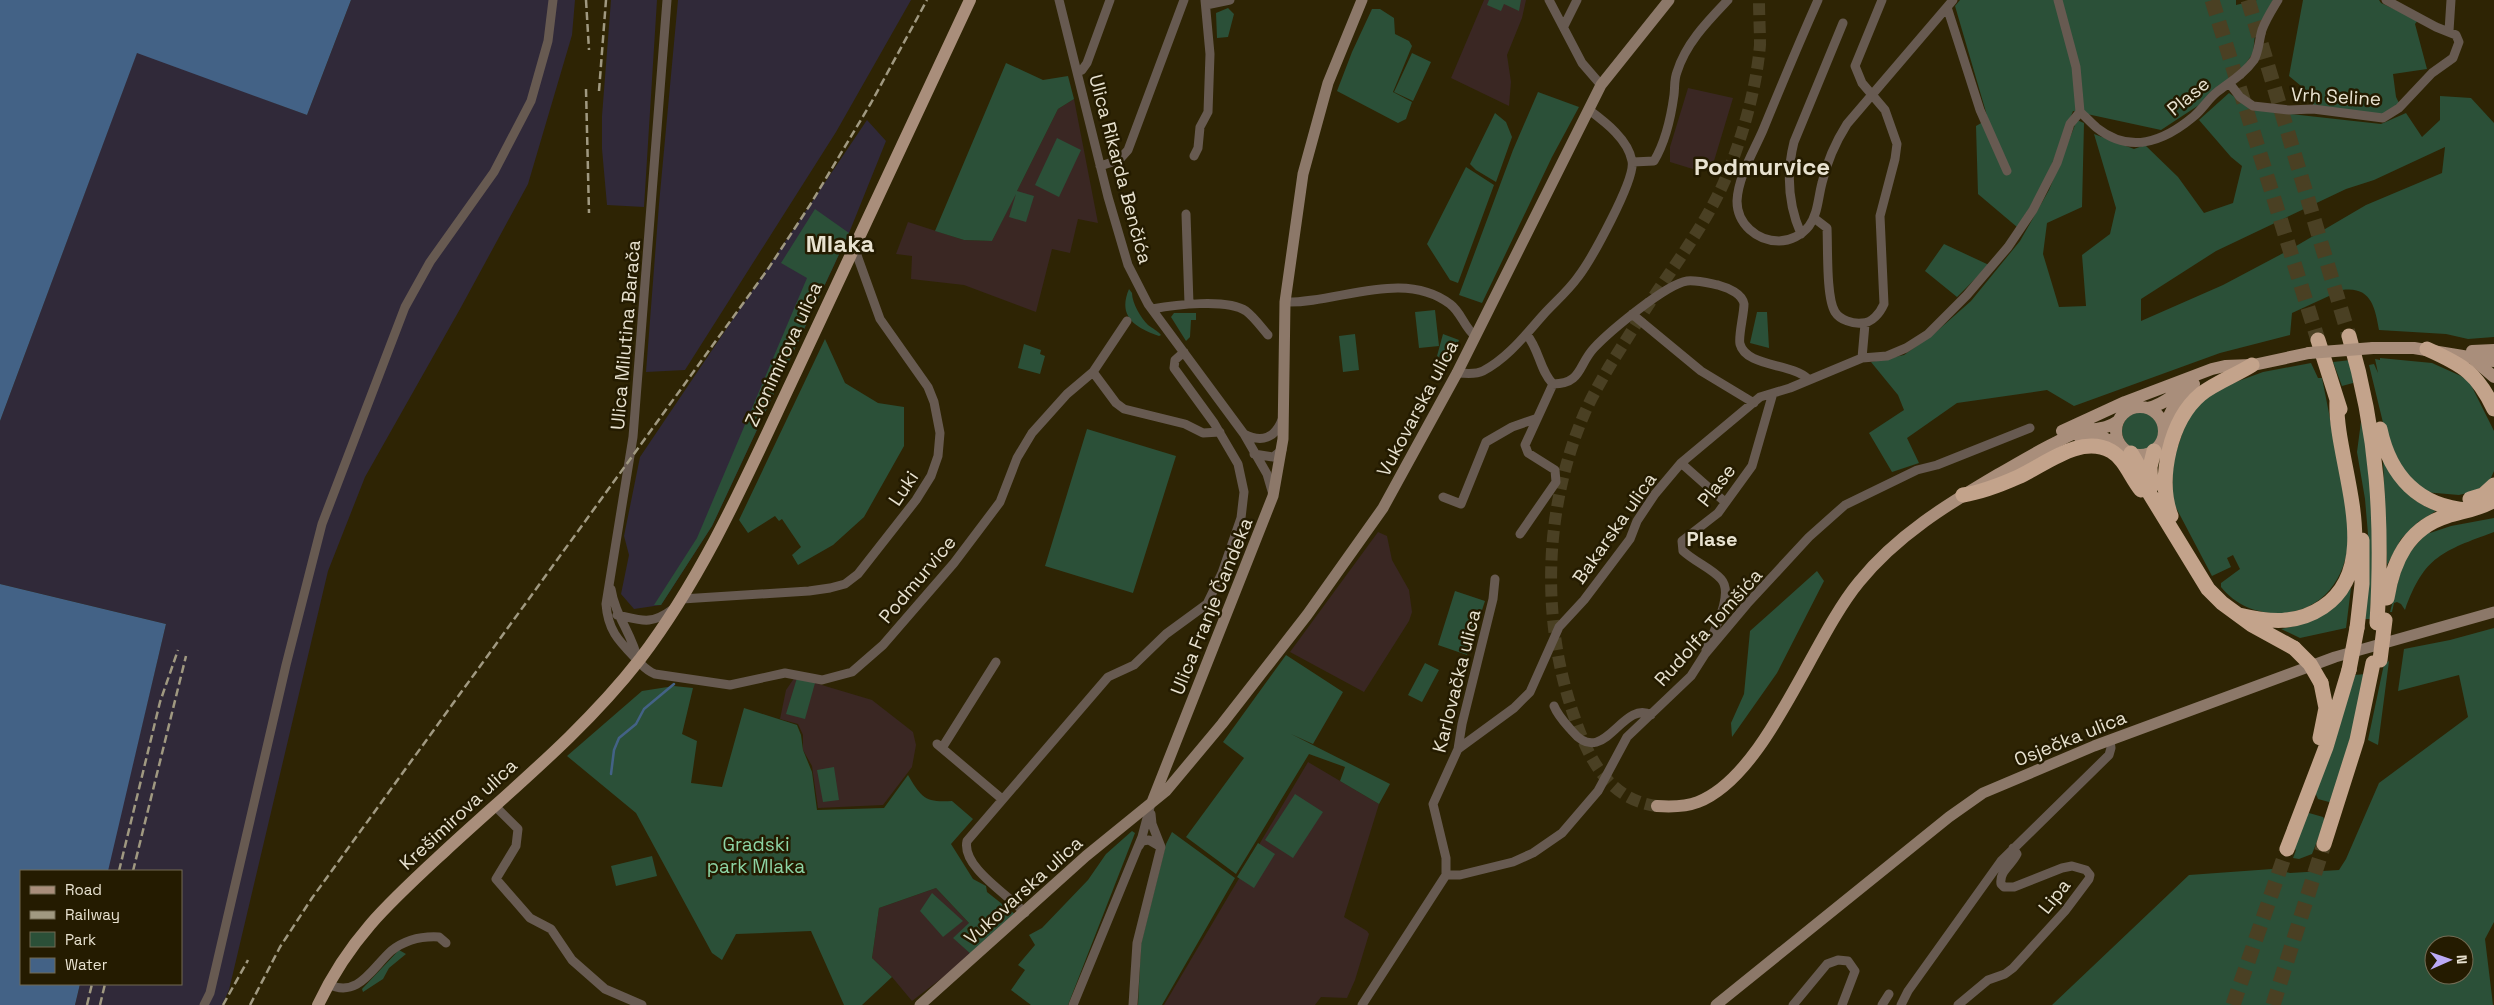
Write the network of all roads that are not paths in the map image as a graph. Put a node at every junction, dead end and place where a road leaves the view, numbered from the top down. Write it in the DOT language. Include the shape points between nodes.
graph roads {
  1 [pos="553,0"];
  2 [pos="667,0"];
  3 [pos="970,0"];
  4 [pos="1059,0"];
  5 [pos="1110,0"];
  6 [pos="1184,0"];
  7 [pos="1230,0"];
  8 [pos="1362,0"];
  9 [pos="1550,0"];
  10 [pos="1577,0"];
  11 [pos="1669,0"];
  12 [pos="1728,0"];
  13 [pos="1818,0"];
  14 [pos="1882,0"];
  15 [pos="2058,0"];
  16 [pos="2278,0"];
  17 [pos="2386,0"];
  18 [pos="2451,0"];
  19 [pos="1205,3"];
  20 [pos="1950,3"];
  21 [pos="1843,23"];
  22 [pos="1564,26"];
  23 [pos="2449,31"];
  24 [pos="1077,72"];
  25 [pos="2230,84"];
  26 [pos="1601,85"];
  27 [pos="1873,96"];
  28 [pos="1589,110"];
  29 [pos="2080,112"];
  30 [pos="1194,156"];
  31 [pos="1633,162"];
  32 [pos="1100,166"];
  33 [pos="2007,171"];
  34 [pos="1186,214"];
  35 [pos="1814,218"];
  36 [pos="1801,234"];
  37 [pos="854,247"];
  38 [pos="1285,302"];
  39 [pos="1189,304"];
  40 [pos="1152,309"];
  41 [pos="1632,314"];
  42 [pos="1127,322"];
  43 [pos="1865,324"];
  44 [pos="1527,334"];
  45 [pos="1268,335"];
  46 [pos="1475,336"];
  47 [pos="2350,336"];
  48 [pos="2318,340"];
  49 [pos="2433,350"];
  50 [pos="2494,350"];
  51 [pos="1184,352"];
  52 [pos="2471,357"];
  53 [pos="1862,358"];
  54 [pos="2494,361"];
  55 [pos="2357,362"];
  56 [pos="2252,365"];
  57 [pos="1093,372"];
  58 [pos="1457,372"];
  59 [pos="1808,379"];
  60 [pos="2494,380"];
  61 [pos="2202,381"];
  62 [pos="1553,384"];
  63 [pos="1773,393"];
  64 [pos="2338,401"];
  65 [pos="1754,403"];
  66 [pos="2148,408"];
  67 [pos="2494,409"];
  68 [pos="1284,417"];
  69 [pos="1535,419"];
  70 [pos="2118,421"];
  71 [pos="2164,426"];
  72 [pos="2030,428"];
  73 [pos="1220,432"];
  74 [pos="1244,434"];
  75 [pos="2065,439"];
  76 [pos="2042,449"];
  77 [pos="1282,450"];
  78 [pos="2126,450"];
  79 [pos="2154,451"];
  80 [pos="1254,454"];
  81 [pos="1680,463"];
  82 [pos="2494,485"];
  83 [pos="1963,495"];
  84 [pos="1273,496"];
  85 [pos="1443,497"];
  86 [pos="2420,497"];
  87 [pos="2154,498"];
  88 [pos="2494,500"];
  89 [pos="1725,502"];
  90 [pos="2494,507"];
  91 [pos="2473,509"];
  92 [pos="1520,534"];
  93 [pos="2188,559"];
  94 [pos="1495,579"];
  95 [pos="610,585"];
  96 [pos="681,600"];
  97 [pos="2494,612"];
  98 [pos="617,615"];
  99 [pos="2239,615"];
  100 [pos="2381,621"];
  101 [pos="1705,654"];
  102 [pos="638,661"];
  103 [pos="996,662"];
  104 [pos="1554,706"];
  105 [pos="1650,715"];
  106 [pos="2110,740"];
  107 [pos="1458,749"];
  108 [pos="1002,799"];
  109 [pos="2305,800"];
  110 [pos="1151,803"];
  111 [pos="494,805"];
  112 [pos="1657,806"];
  113 [pos="2326,838"];
  114 [pos="1161,847"];
  115 [pos="1137,848"];
  116 [pos="2013,848"];
  117 [pos="2287,849"];
  118 [pos="1446,875"];
  119 [pos="1025,913"];
  120 [pos="446,943"];
  121 [pos="328,984"];
  122 [pos="1081,990"];
  123 [pos="1889,994"];
  124 [pos="204,1005"];
  125 [pos="318,1005"];
  126 [pos="642,1005"];
  127 [pos="920,1005"];
  128 [pos="1073,1005"];
  129 [pos="1083,1005"];
  130 [pos="1133,1005"];
  131 [pos="1362,1005"];
  132 [pos="1716,1005"];
  133 [pos="1793,1005"];
  134 [pos="1842,1005"];
  135 [pos="1882,1005"];
  136 [pos="1901,1005"];
  137 [pos="1958,1005"];
  1 -- 124 [label="street" via="548,41 521,124 494,172 430,262 405,307 322,524 210,993"];
  2 -- 95 [label="street, Ulica Milutina Barača" via="633,437"];
  3 -- 37 [label="main road, Zvonimirova ulica"];
  4 -- 24 [label="street, Ulica Rikarda Benčića"];
  5 -- 24 [label="street" via="1088,63"];
  6 -- 32 [label="street" via="1128,150 1119,160"];
  7 -- 19 [label="street"];
  8 -- 38 [label="main road, Ulica Franje Čandeka" via="1328,83 1306,160"];
  9 -- 22 [label="street"];
  10 -- 22 [label="street"];
  11 -- 26 [label="main road, Vukovarska ulica"];
  12 -- 31 [label="street" via="1698,34 1681,62 1675,78 1668,126 1654,161"];
  13 -- 36 [label="street" via="1747,167 1737,201 1742,219 1756,235 1771,240 1789,240"];
  14 -- 27 [label="street" via="1855,66"];
  15 -- 29 [label="street" via="2076,67"];
  16 -- 25 [label="street, Plase" via="2267,17 2257,54"];
  17 -- 23 [label="street"];
  18 -- 23 [label="street, Vrh Seline"];
  19 -- 30 [label="street" via="1210,54 1208,112 1200,128"];
  20 -- 27 [label="street"];
  20 -- 33 [label="street" via="1980,110"];
  21 -- 36 [label="street" via="1794,142 1789,163 1791,196"];
  22 -- 26 [label="street" via="1582,62"];
  23 -- 25 [label="street, Vrh Seline" via="2459,38 2453,58 2432,73 2400,108 2383,118 2313,109 2253,106"];
  24 -- 32 [label="street, Ulica Rikarda Benčića"];
  25 -- 29 [label="street, Plase" via="2180,127 2141,143 2115,139"];
  26 -- 28 [label="main road, Vukovarska ulica"];
  27 -- 35 [label="street" via="1847,124 1835,144"];
  27 -- 43 [label="street" via="1890,119 1897,144 1880,216 1884,304 1878,314"];
  28 -- 31 [label="street" via="1624,142"];
  28 -- 46 [label="main road, Vukovarska ulica"];
  29 -- 53 [label="street, Bakarska ulica" via="2070,124 2047,184 2020,231 1981,279 1918,342 1897,353"];
  31 -- 44 [label="street" via="1626,187 1578,277"];
  32 -- 40 [label="street, Ulica Rikarda Benčića" via="1123,251"];
  34 -- 39 [label="street"];
  35 -- 36 [label="street"];
  35 -- 43 [label="street" via="1827,228 1830,299 1834,312 1845,320"];
  37 -- 96 [label="main road, Zvonimirova ulica" via="733,504"];
  37 -- 96 [label="street, Luki" via="880,319 928,388 934,402 940,433 938,456 931,476 864,566 844,584 816,590"];
  38 -- 46 [label="street" via="1306,302 1392,288 1416,290 1451,304 1466,329"];
  38 -- 68 [label="main road, Ulica Franje Čandeka"];
  39 -- 40 [label="street"];
  39 -- 45 [label="street" via="1217,304 1242,309"];
  40 -- 51 [label="street, Ulica Rikarda Benčića"];
  41 -- 59 [label="street" via="1685,281 1722,286 1743,298 1740,344 1745,352 1761,361 1798,371"];
  41 -- 62 [label="street" via="1592,350 1574,378 1566,383"];
  41 -- 65 [label="street" via="1701,371"];
  42 -- 57 [label="street, Podmurvice"];
  43 -- 53 [label="street"];
  44 -- 58 [label="street" via="1484,371 1471,374"];
  44 -- 62 [label="street"];
  46 -- 58 [label="main road, Vukovarska ulica"];
  47 -- 55 [label="highway"];
  48 -- 64 [label="highway"];
  49 -- 50 [label="main road"];
  49 -- 52 [label="main road"];
  49 -- 56 [label="main road, bridge" via="2373,348 2309,353"];
  49 -- 67 [label="highway" via="2475,376"];
  51 -- 73 [label="street" via="1175,360 1173,367"];
  51 -- 74 [label="street, Ulica Rikarda Benčića"];
  52 -- 54 [label="main road"];
  52 -- 60 [label="main road"];
  53 -- 59 [label="street, Bakarska ulica"];
  55 -- 86 [label="highway" via="2367,377 2390,462 2404,483"];
  55 -- 100 [label="highway" via="2372,432 2380,507"];
  56 -- 61 [label="main road"];
  56 -- 76 [label="main road" via="2218,368 2125,402 2061,432"];
  56 -- 93 [label="highway" via="2202,394 2188,408 2177,428 2166,465 2164,486 2166,504"];
  57 -- 73 [label="street" via="1124,408 1178,422 1203,433"];
  57 -- 102 [label="street, Podmurvice" via="1032,433 1017,458 1000,502 929,592 888,639 852,672 824,680 785,673 724,684 655,674"];
  58 -- 110 [label="main road, Vukovarska ulica" via="1383,508 1358,545 1222,724 1166,791"];
  59 -- 63 [label="street, Bakarska ulica"];
  61 -- 66 [label="main road"];
  61 -- 71 [label="main road" via="2174,408"];
  62 -- 69 [label="street"];
  63 -- 65 [label="street, Bakarska ulica" via="1760,397"];
  63 -- 89 [label="street, Plase" via="1752,466"];
  64 -- 99 [label="highway" via="2339,432 2350,485 2354,537 2352,558 2343,584 2327,604 2307,616 2266,622"];
  64 -- 109 [label="highway, bridge" via="2353,461 2360,515 2362,576 2350,670 2326,748"];
  65 -- 81 [label="street, Bakarska ulica"];
  66 -- 70 [label="main road" via="2134,408"];
  66 -- 71 [label="main road" via="2158,415"];
  68 -- 74 [label="street" via="1277,432 1269,437"];
  68 -- 77 [label="main road, Ulica Franje Čandeka"];
  69 -- 85 [label="street" via="1512,427 1486,442 1460,504"];
  69 -- 92 [label="street" via="1525,440 1526,450 1552,466 1556,482"];
  70 -- 75 [label="main road"];
  70 -- 78 [label="main road" via="2117,436"];
  71 -- 79 [label="main road" via="2161,442"];
  72 -- 101 [label="street, Rudolfa Tomšića" via="1900,477 1845,505 1809,537"];
  73 -- 108 [label="street" via="1241,473 1243,503 1238,527 1213,594 1201,610 1166,634 1134,665 1108,677"];
  74 -- 80 [label="street, Ulica Rikarda Benčića"];
  75 -- 76 [label="main road"];
  75 -- 78 [label="main road" via="2104,438"];
  76 -- 83 [label="main road"];
  77 -- 80 [label="street" via="1273,457"];
  77 -- 84 [label="main road, Ulica Franje Čandeka"];
  78 -- 79 [label="main road" via="2143,455"];
  78 -- 87 [label="highway" via="2138,465 2145,486"];
  79 -- 87 [label="highway" via="2150,476"];
  80 -- 84 [label="street, Ulica Rikarda Benčića" via="1270,480"];
  81 -- 89 [label="street"];
  81 -- 107 [label="street, Bakarska ulica" via="1646,507 1630,539 1584,600 1559,627 1530,692 1514,708"];
  82 -- 86 [label="highway" via="2483,495 2467,500"];
  83 -- 87 [label="highway" via="1988,490 2070,450 2088,447 2111,451 2124,463 2140,489"];
  83 -- 112 [label="main road" via="1920,524 1878,560 1859,582 1822,637 1772,727 1737,774 1699,801"];
  84 -- 110 [label="main road, Ulica Franje Čandeka"];
  86 -- 91 [label="highway" via="2445,506"];
  87 -- 93 [label="highway"];
  88 -- 91 [label="highway"];
  89 -- 101 [label="street, Plase" via="1718,513 1686,538 1682,546 1689,556 1720,578 1725,587 1723,606"];
  90 -- 91 [label="highway"];
  91 -- 100 [label="highway" via="2428,524 2408,542 2392,573"];
  93 -- 99 [label="highway" via="2215,596"];
  94 -- 107 [label="street, Karlovačka ulica"];
  95 -- 98 [label="street"];
  95 -- 102 [label="street, Ulica Milutina Barača" via="607,618 619,642"];
  96 -- 98 [label="street" via="668,612 651,619 638,621"];
  96 -- 102 [label="main road, Zvonimirova ulica"];
  97 -- 106 [label="main road, Osječka ulica" via="2335,657"];
  98 -- 102 [label="street" via="633,643"];
  99 -- 109 [label="highway, bridge" via="2294,648 2310,664 2321,682 2326,700 2325,716 2306,781"];
  100 -- 113 [label="highway" via="2376,662"];
  101 -- 105 [label="street, Rudolfa Tomšića" via="1692,676"];
  102 -- 111 [label="main road, Krešimirova ulica" via="570,737"];
  103 -- 108 [label="street" via="939,746"];
  104 -- 105 [label="street" via="1579,740 1588,743 1599,742 1637,712"];
  105 -- 118 [label="street, Rudolfa Tomšića" via="1627,737 1598,791 1562,833 1513,862 1460,875"];
  106 -- 116 [label="street, Lipa" via="2109,755"];
  106 -- 132 [label="main road, Osječka ulica" via="1983,793"];
  107 -- 118 [label="street, Karlovačka ulica" via="1433,804 1446,858"];
  108 -- 119 [label="street" via="970,836 966,850 982,873"];
  109 -- 117 [label="highway"];
  110 -- 114 [label="street" via="1151,820"];
  110 -- 115 [label="street"];
  110 -- 119 [label="main road, Vukovarska ulica" via="1086,856"];
  111 -- 121 [label="main road, Krešimirova ulica" via="372,922 350,948"];
  111 -- 126 [label="street" via="518,829 516,846 496,879 530,918 551,929 572,960 605,989"];
  114 -- 115 [label="street" via="1157,842 1146,840"];
  114 -- 130 [label="street" via="1139,933"];
  115 -- 122 [label="street"];
  116 -- 136 [label="street, Lipa" via="2000,861"];
  116 -- 137 [label="street, Lipa" via="2017,854 2002,874 2001,884 2004,887 2014,887 2072,866 2086,870 2089,879 2065,911 2012,968 1988,980"];
  118 -- 131 [label="street"];
  119 -- 127 [label="main road, Vukovarska ulica"];
  120 -- 121 [label="street" via="439,937 417,938 391,952 357,985 344,988"];
  121 -- 125 [label="main road, Krešimirova ulica"];
  122 -- 128 [label="street"];
  122 -- 129 [label="street"];
  123 -- 135 [label="street"];
  133 -- 134 [label="street" via="1827,964 1838,960 1848,961 1855,971"];
}
